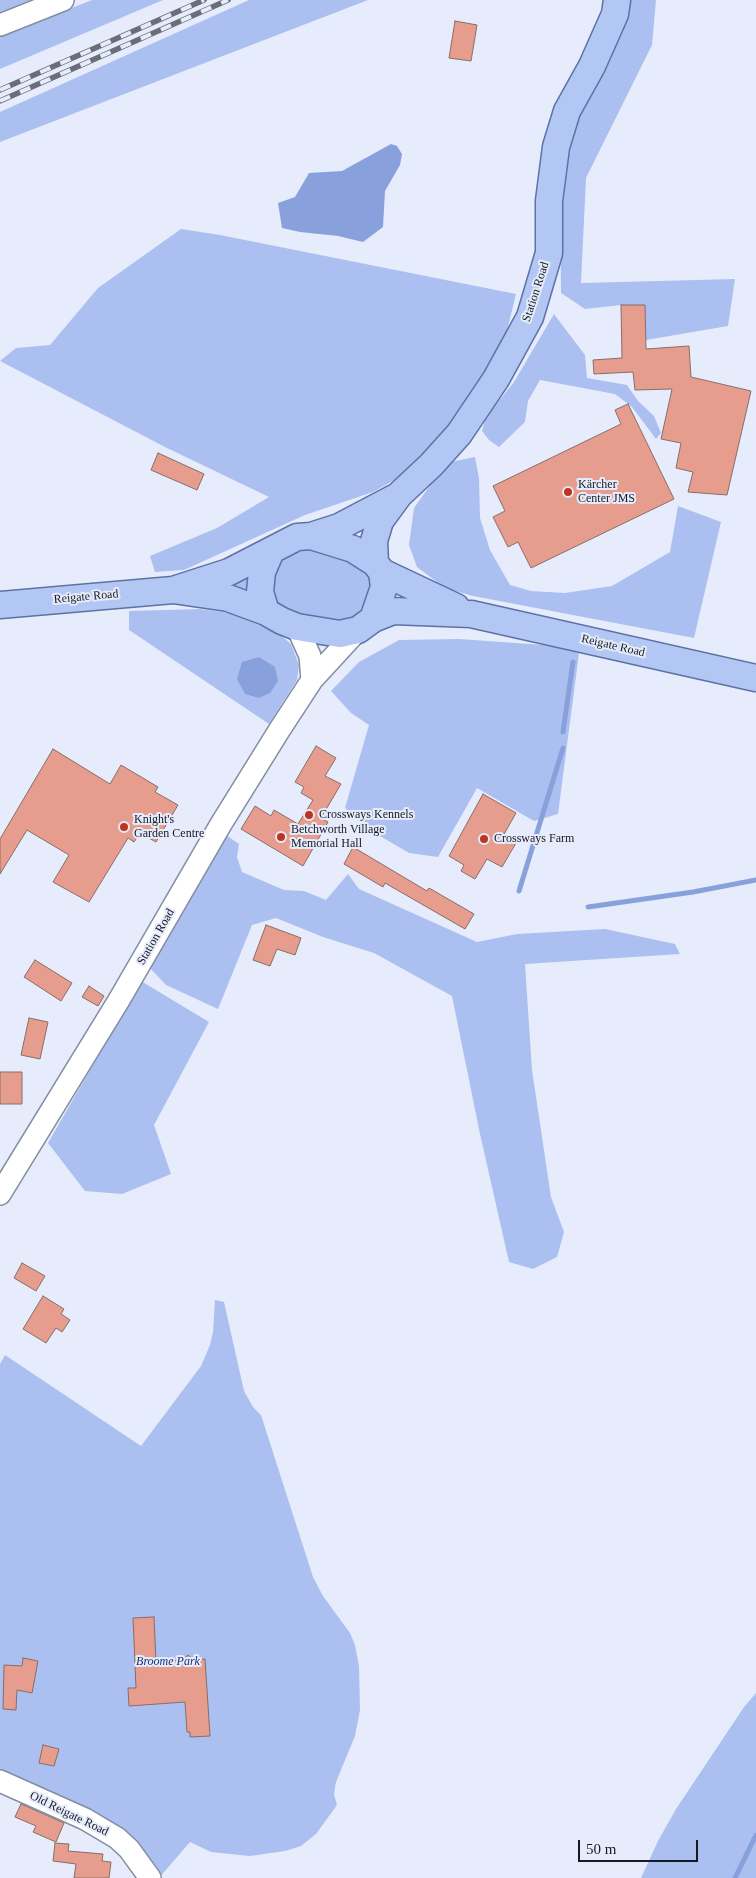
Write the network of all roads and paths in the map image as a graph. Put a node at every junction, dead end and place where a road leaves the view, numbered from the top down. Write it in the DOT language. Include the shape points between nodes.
graph roads {
  1 [pos="63,0"];
  2 [pos="616,0"];
  3 [pos="0,25"];
  4 [pos="399,495"];
  5 [pos="311,536"];
  6 [pos="272,551"];
  7 [pos="378,568"];
  8 [pos="173,590"];
  9 [pos="0,605"];
  10 [pos="266,612"];
  11 [pos="471,614"];
  12 [pos="366,624"];
  13 [pos="297,627"];
  14 [pos="756,678"];
  15 [pos="312,680"];
  16 [pos="0,1194"];
  17 [pos="0,1781"];
  18 [pos="150,1878"];
  1 -- 3 [label="street"];
  2 -- 4 [label="main road, Station Road" via="615,14 592,66 567,110 556,147 549,201 549,253 530,317 496,379 460,434"];
  4 -- 5 [label="main road, Station Road" via="339,528"];
  4 -- 7 [label="main road, Station Road" via="380,520 374,541"];
  5 -- 6 [label="main road" via="297,538"];
  5 -- 7 [label="main road" via="353,549"];
  6 -- 8 [label="main road, Reigate Road" via="229,572"];
  6 -- 10 [label="main road" via="262,572 260,592"];
  7 -- 11 [label="main road, Reigate Road"];
  7 -- 12 [label="main road" via="384,587"];
  8 -- 9 [label="main road, Reigate Road"];
  8 -- 10 [label="main road, Reigate Road" via="228,598"];
  10 -- 13 [label="main road"];
  11 -- 12 [label="main road, Reigate Road" via="393,611"];
  11 -- 14 [label="main road, Reigate Road"];
  12 -- 13 [label="main road" via="340,634"];
  12 -- 15 [label="street, Station Road"];
  13 -- 15 [label="street" via="310,656"];
  15 -- 16 [label="street, Station Road" via="221,824 119,1000"];
  17 -- 18 [label="street, Old Reigate Road" via="85,1819 117,1838 129,1848"];
}
